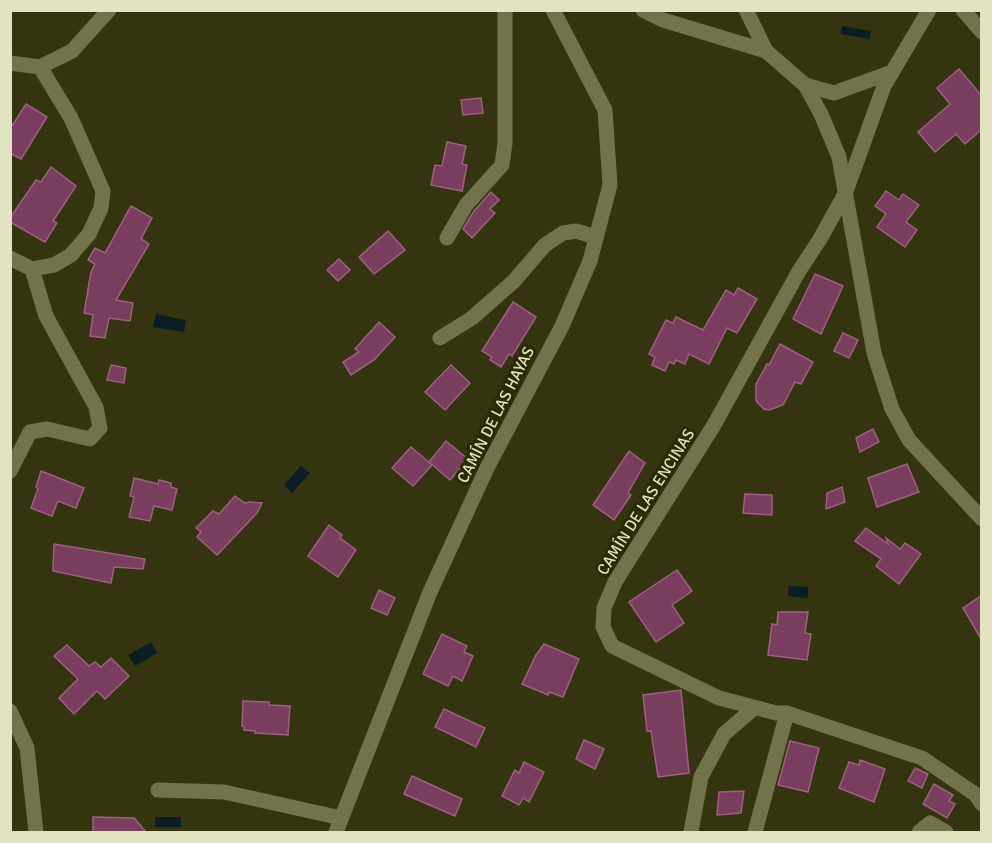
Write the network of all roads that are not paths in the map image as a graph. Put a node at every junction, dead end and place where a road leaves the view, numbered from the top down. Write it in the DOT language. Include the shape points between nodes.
graph roads {
  1 [pos="109,10"];
  2 [pos="505,10"];
  3 [pos="553,10"];
  4 [pos="644,10"];
  5 [pos="746,10"];
  6 [pos="929,10"];
  7 [pos="963,10"];
  8 [pos="981,32"];
  9 [pos="766,51"];
  10 [pos="10,63"];
  11 [pos="40,67"];
  12 [pos="892,72"];
  13 [pos="805,85"];
  14 [pos="844,194"];
  15 [pos="596,237"];
  16 [pos="447,238"];
  17 [pos="10,258"];
  18 [pos="32,269"];
  19 [pos="440,339"];
  20 [pos="10,471"];
  21 [pos="981,519"];
  22 [pos="754,708"];
  23 [pos="10,711"];
  24 [pos="787,713"];
  25 [pos="158,790"];
  26 [pos="981,804"];
  27 [pos="339,826"];
  28 [pos="33,830"];
  29 [pos="691,832"];
  30 [pos="755,832"];
  31 [pos="919,832"];
  32 [pos="946,832"];
  1 -- 11 [label="street" via="72,51"];
  2 -- 16 [label="street" via="502,165 466,205"];
  3 -- 15 [label="street, CAMÍN DE LAS HAYAS" via="605,110 610,184"];
  4 -- 9 [label="street" via="663,20"];
  5 -- 9 [label="street"];
  6 -- 12 [label="street, CAMÍN DE LAS ENCINAS"];
  7 -- 8 [label="street"];
  9 -- 13 [label="street"];
  10 -- 11 [label="street"];
  11 -- 18 [label="street" via="71,118 103,191 101,208 89,234 71,255 54,265"];
  12 -- 13 [label="street" via="834,93"];
  12 -- 14 [label="street, CAMÍN DE LAS ENCINAS"];
  13 -- 14 [label="street" via="839,157"];
  14 -- 21 [label="street" via="874,352 892,409 909,440"];
  14 -- 22 [label="street, CAMÍN DE LAS ENCINAS" via="720,416 615,582 604,609 603,627 612,646 719,698"];
  15 -- 19 [label="street" via="576,231 562,233 472,318"];
  15 -- 27 [label="street, CAMÍN DE LAS HAYAS" via="562,326 487,468 430,591"];
  17 -- 18 [label="street"];
  18 -- 20 [label="street" via="46,316 96,407 100,428 90,438 47,429 30,432"];
  22 -- 24 [label="street, CAMÍN DE LAS ENCINAS"];
  22 -- 29 [label="street" via="724,734 701,777"];
  23 -- 28 [label="street" via="27,748"];
  24 -- 26 [label="street, CAMÍN DE LAS ENCINAS" via="922,758 975,794"];
  24 -- 30 [label="street"];
  25 -- 27 [label="street" via="224,792"];
  31 -- 32 [label="street" via="930,823"];
}
